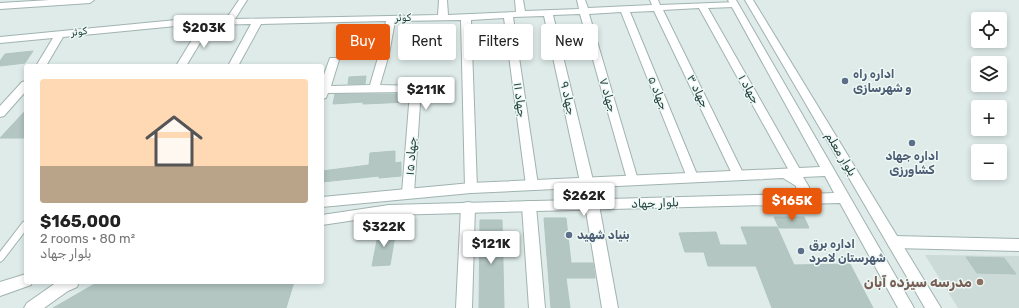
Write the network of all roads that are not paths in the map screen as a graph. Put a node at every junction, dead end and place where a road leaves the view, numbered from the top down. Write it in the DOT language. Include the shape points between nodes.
graph roads {
  1 [pos="90,0"];
  2 [pos="243,0"];
  3 [pos="443,0"];
  4 [pos="519,0"];
  5 [pos="581,0"];
  6 [pos="749,0"];
  7 [pos="733,2"];
  8 [pos="656,4"];
  9 [pos="702,5"];
  10 [pos="0,6"];
  11 [pos="624,9"];
  12 [pos="584,11"];
  13 [pos="548,13"];
  14 [pos="521,14"];
  15 [pos="508,15"];
  16 [pos="443,17"];
  17 [pos="466,17"];
  18 [pos="391,18"];
  19 [pos="229,21"];
  20 [pos="208,22"];
  21 [pos="257,22"];
  22 [pos="60,34"];
  23 [pos="0,40"];
  24 [pos="765,58"];
  25 [pos="784,58"];
  26 [pos="334,60"];
  27 [pos="42,64"];
  28 [pos="182,64"];
  29 [pos="234,64"];
  30 [pos="24,86"];
  31 [pos="374,88"];
  32 [pos="324,89"];
  33 [pos="324,92"];
  34 [pos="15,96"];
  35 [pos="0,98"];
  36 [pos="0,113"];
  37 [pos="829,171"];
  38 [pos="791,173"];
  39 [pos="738,175"];
  40 [pos="692,177"];
  41 [pos="632,180"];
  42 [pos="587,182"];
  43 [pos="532,185"];
  44 [pos="471,188"];
  45 [pos="408,193"];
  46 [pos="844,198"];
  47 [pos="797,199"];
  48 [pos="324,202"];
  49 [pos="592,205"];
  50 [pos="529,206"];
  51 [pos="468,208"];
  52 [pos="324,220"];
  53 [pos="24,227"];
  54 [pos="894,242"];
  55 [pos="1019,246"];
  56 [pos="0,258"];
  57 [pos="24,281"];
  58 [pos="67,284"];
  59 [pos="0,289"];
  60 [pos="32,308"];
  61 [pos="464,308"];
  62 [pos="537,308"];
  63 [pos="610,308"];
  64 [pos="906,308"];
  65 [pos="933,308"];
  1 -- 10 [label="street"];
  2 -- 19 [label="street"];
  3 -- 16 [label="street"];
  4 -- 14 [label="street"];
  5 -- 12 [label="street, جهاد ۷"];
  6 -- 25 [label="street, بلوار معلم"];
  7 -- 9 [label="street, کوثر"];
  7 -- 24 [label="street, بلوار معلم"];
  8 -- 9 [label="street, کوثر"];
  8 -- 11 [label="street, کوثر"];
  8 -- 39 [label="street, جهاد ۳"];
  9 -- 38 [label="street, جهاد ۱"];
  11 -- 12 [label="street, کوثر"];
  11 -- 40 [label="street, جهاد ۵"];
  12 -- 13 [label="street, کوثر"];
  12 -- 41 [label="street, جهاد ۷"];
  13 -- 14 [label="street, کوثر"];
  13 -- 42 [label="street, جهاد ۹"];
  14 -- 15 [label="street, کوثر"];
  15 -- 17 [label="street, کوثر"];
  15 -- 43 [label="street, جهاد ۱۱"];
  16 -- 17 [label="street, کوثر"];
  16 -- 18 [label="street, کوثر"];
  17 -- 44 [label="street"];
  18 -- 21 [label="street, کوثر"];
  18 -- 31 [label="street"];
  19 -- 20 [label="street, کوثر"];
  19 -- 21 [label="street, کوثر"];
  20 -- 22 [label="street, کوثر"];
  20 -- 28 [label="street"];
  21 -- 29 [label="street"];
  22 -- 23 [label="street, کوثر"];
  22 -- 27 [label="street"];
  24 -- 25 [label="street"];
  24 -- 37 [label="street, بلوار معلم"];
  25 -- 54 [label="street, بلوار معلم"];
  26 -- 32 [label="street"];
  30 -- 34 [label="street"];
  31 -- 33 [label="street"];
  31 -- 45 [label="street, جهاد ۱۵" via="416,89"];
  34 -- 35 [label="street"];
  34 -- 36 [label="street"];
  37 -- 38 [label="street, بلوار جهاد"];
  37 -- 46 [label="street, بلوار معلم"];
  38 -- 39 [label="street, بلوار جهاد"];
  38 -- 47 [label="street" via="805,189 804,195"];
  39 -- 40 [label="street, بلوار جهاد"];
  40 -- 41 [label="street, بلوار جهاد"];
  41 -- 42 [label="street, بلوار جهاد"];
  42 -- 43 [label="street, بلوار جهاد"];
  42 -- 49 [label="street, جهاد ۹"];
  43 -- 44 [label="street, بلوار جهاد"];
  44 -- 45 [label="street, بلوار جهاد"];
  45 -- 48 [label="street, بلوار جهاد"];
  46 -- 47 [label="street, بلوار جهاد"];
  46 -- 64 [label="street, بلوار معلم"];
  47 -- 49 [label="street, بلوار جهاد"];
  49 -- 50 [label="street, بلوار جهاد"];
  49 -- 63 [label="street, جهاد ۹"];
  50 -- 51 [label="street, بلوار جهاد"];
  50 -- 62 [label="street"];
  51 -- 52 [label="street, بلوار جهاد" via="390,210"];
  51 -- 61 [label="street"];
  53 -- 56 [label="lane"];
  54 -- 55 [label="street"];
  54 -- 65 [label="street, بلوار معلم"];
  57 -- 59 [label="street"];
  58 -- 60 [label="street"];
}
